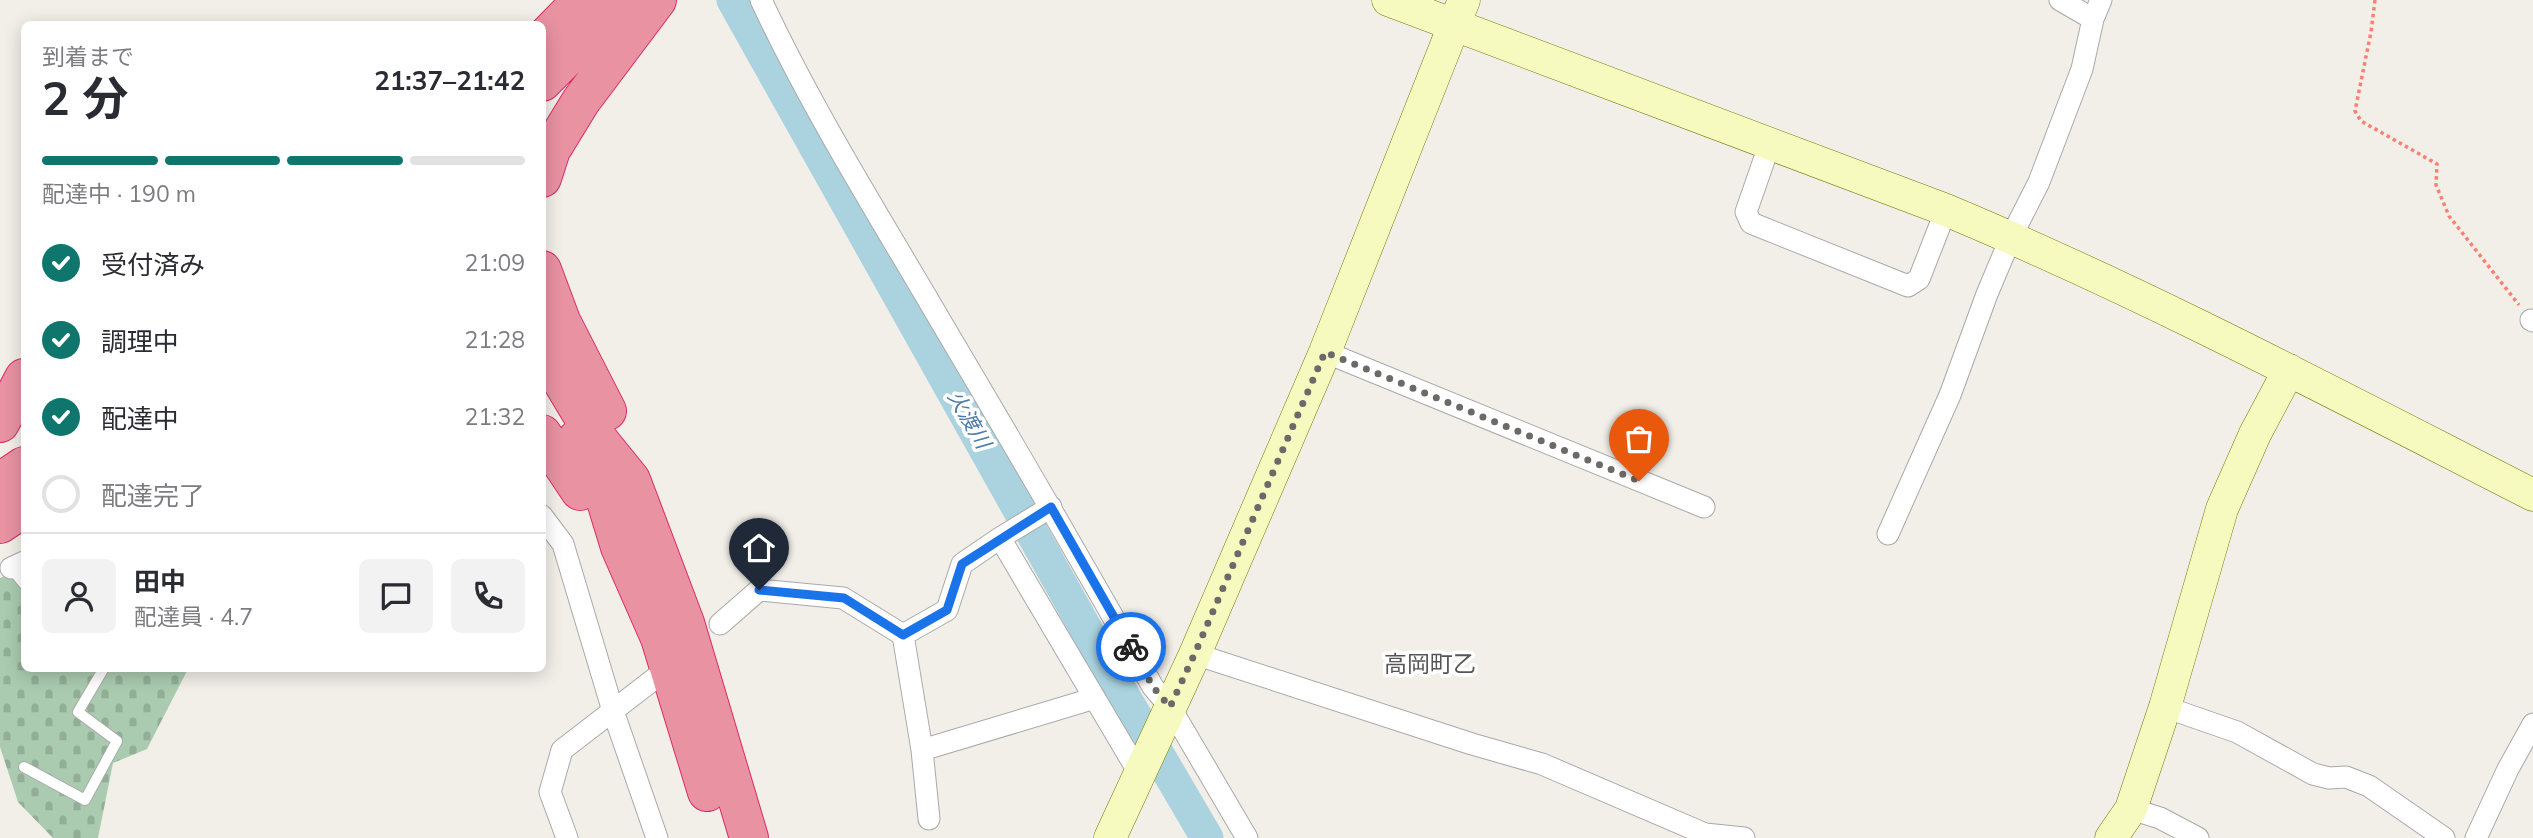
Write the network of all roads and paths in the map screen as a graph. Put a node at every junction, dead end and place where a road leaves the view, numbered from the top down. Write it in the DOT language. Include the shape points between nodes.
graph roads {
  1 [pos="582,0"];
  2 [pos="761,0"];
  3 [pos="1388,0"];
  4 [pos="2060,0"];
  5 [pos="2375,0"];
  6 [pos="644,3"];
  7 [pos="2097,9"];
  8 [pos="1460,12"];
  9 [pos="546,37"];
  10 [pos="546,79"];
  11 [pos="1770,143"];
  12 [pos="546,166"];
  13 [pos="1946,210"];
  14 [pos="2011,237"];
  15 [pos="546,281"];
  16 [pos="2532,320"];
  17 [pos="1325,352"];
  18 [pos="546,355"];
  19 [pos="2289,370"];
  20 [pos="546,382"];
  21 [pos="21,384"];
  22 [pos="0,423"];
  23 [pos="546,440"];
  24 [pos="21,468"];
  25 [pos="631,480"];
  26 [pos="0,482"];
  27 [pos="2533,495"];
  28 [pos="1704,507"];
  29 [pos="1046,510"];
  30 [pos="21,511"];
  31 [pos="546,521"];
  32 [pos="0,524"];
  33 [pos="1888,534"];
  34 [pos="1005,535"];
  35 [pos="620,547"];
  36 [pos="720,624"];
  37 [pos="903,635"];
  38 [pos="1195,653"];
  39 [pos="102,672"];
  40 [pos="658,677"];
  41 [pos="1095,698"];
  42 [pos="2165,708"];
  43 [pos="613,710"];
  44 [pos="1168,711"];
  45 [pos="2533,723"];
  46 [pos="922,750"];
  47 [pos="1142,766"];
  48 [pos="24,767"];
  49 [pos="2131,809"];
  50 [pos="929,819"];
  51 [pos="567,838"];
  52 [pos="657,838"];
  53 [pos="721,838"];
  54 [pos="749,838"];
  55 [pos="1110,838"];
  56 [pos="1247,838"];
  57 [pos="1744,838"];
  58 [pos="2112,838"];
  59 [pos="2198,838"];
  60 [pos="2444,838"];
  61 [pos="2476,838"];
  1 -- 9 [label="highway"];
  2 -- 29 [label="street" via="787,56"];
  3 -- 8 [label="street"];
  4 -- 7 [label="street"];
  5 -- 16 [label="path" via="2355,111 2361,121 2437,164 2436,185 2449,216"];
  6 -- 10 [label="highway"];
  6 -- 12 [label="highway" via="551,150"];
  7 -- 14 [label="street" via="2063,123"];
  8 -- 11 [label="street"];
  8 -- 17 [label="street"];
  11 -- 13 [label="street"];
  11 -- 13 [label="street" via="1746,212 1751,223 1908,286 1919,279"];
  13 -- 14 [label="street"];
  14 -- 19 [label="street"];
  14 -- 33 [label="street" via="1950,395"];
  15 -- 25 [label="highway" via="561,321 605,404"];
  17 -- 28 [label="street"];
  17 -- 38 [label="street"];
  18 -- 25 [label="highway" via="593,433"];
  19 -- 27 [label="street"];
  19 -- 42 [label="street" via="2222,509"];
  20 -- 35 [label="highway" via="602,488"];
  21 -- 22 [label="highway"];
  23 -- 35 [label="highway"];
  24 -- 26 [label="highway"];
  25 -- 54 [label="highway" via="685,623"];
  29 -- 34 [label="street"];
  29 -- 44 [label="street"];
  30 -- 32 [label="highway"];
  31 -- 43 [label="street" via="563,544"];
  34 -- 37 [label="street" via="962,564 947,610"];
  34 -- 41 [label="street"];
  35 -- 53 [label="highway" via="660,638"];
  36 -- 37 [label="street" via="759,590 844,598"];
  37 -- 46 [label="street"];
  38 -- 44 [label="street"];
  38 -- 57 [label="street" via="1542,764 1705,834"];
  39 -- 48 [label="lane" via="78,712 117,741 85,800"];
  40 -- 43 [label="street"];
  41 -- 46 [label="street"];
  41 -- 47 [label="street"];
  42 -- 49 [label="street"];
  42 -- 60 [label="street" via="2237,732 2314,774 2346,777 2369,786"];
  43 -- 51 [label="street" via="562,750 550,792"];
  43 -- 52 [label="street"];
  44 -- 47 [label="street"];
  44 -- 56 [label="street"];
  45 -- 61 [label="street"];
  46 -- 50 [label="street"];
  47 -- 55 [label="street"];
  49 -- 58 [label="street"];
  49 -- 59 [label="street"];
}
